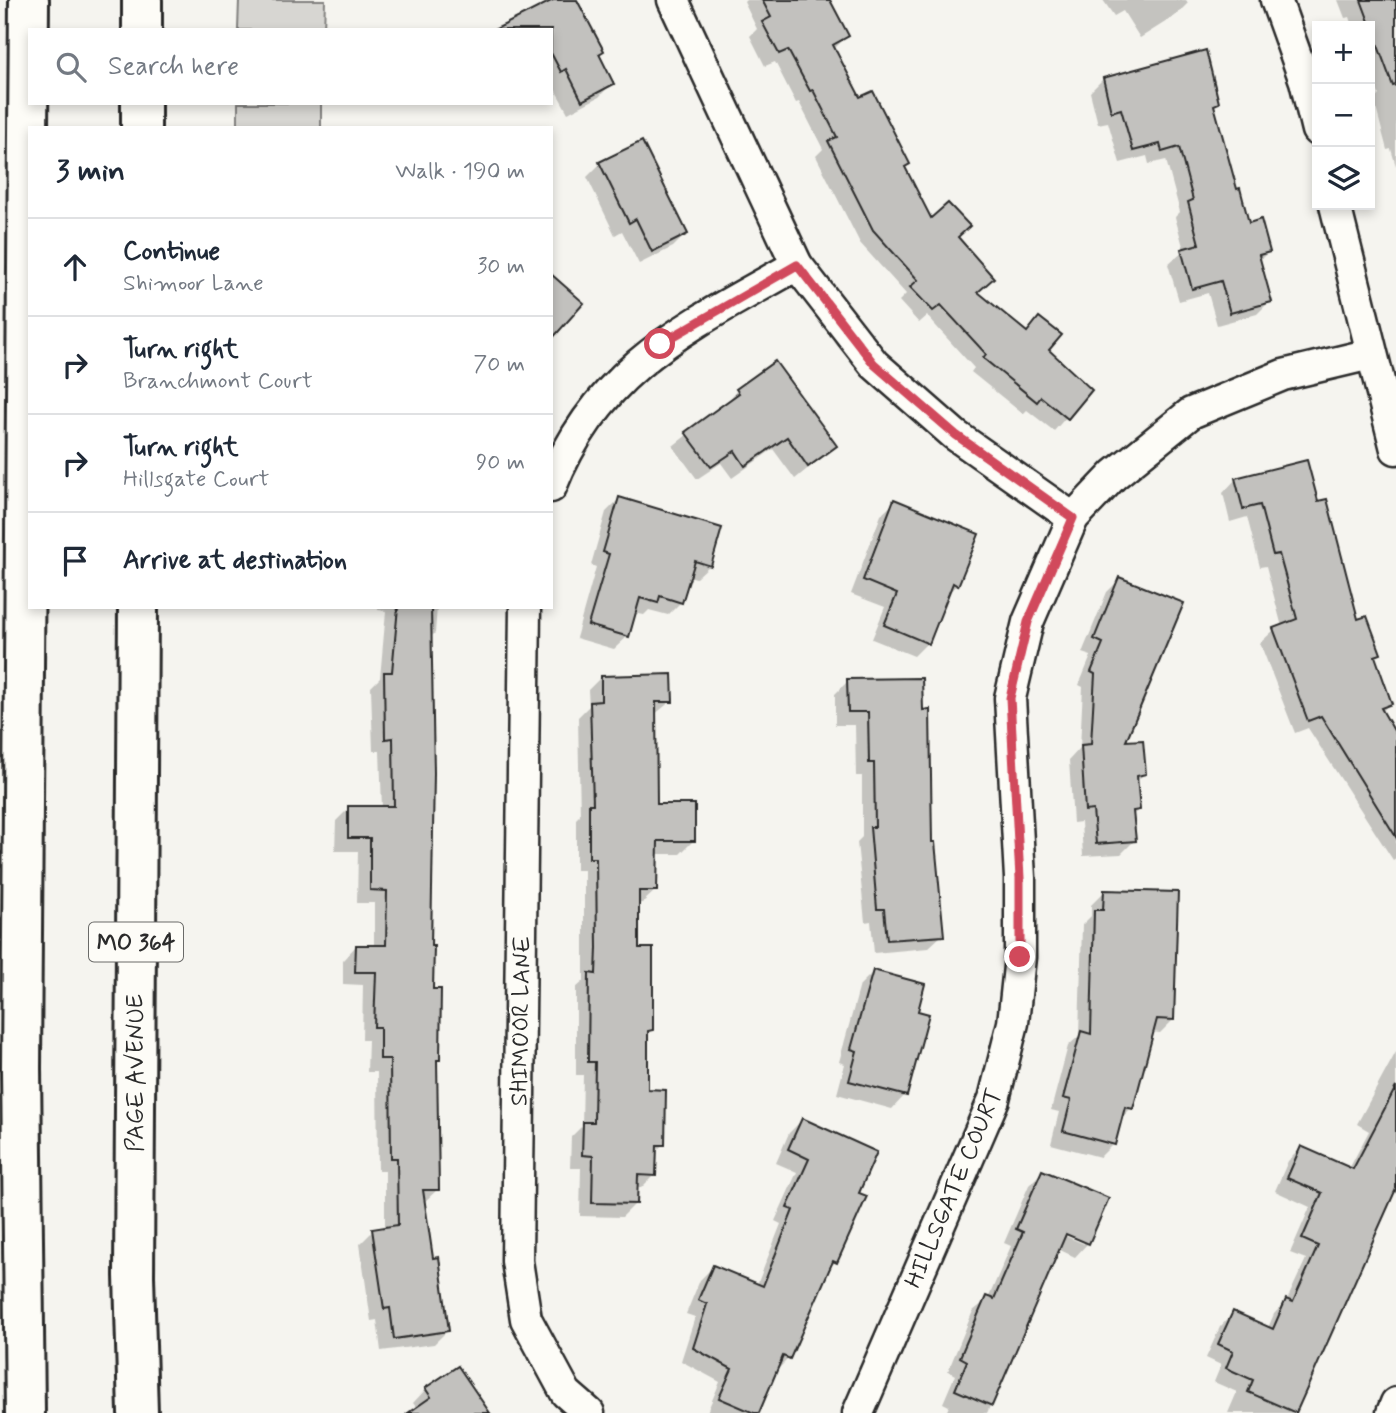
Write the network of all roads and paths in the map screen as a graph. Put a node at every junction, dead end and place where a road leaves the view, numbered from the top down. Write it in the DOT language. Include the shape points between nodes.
graph roads {
  1 [pos="29,0"];
  2 [pos="142,0"];
  3 [pos="673,0"];
  4 [pos="1276,0"];
  5 [pos="29,28"];
  6 [pos="142,28"];
  7 [pos="28,105"];
  8 [pos="141,105"];
  9 [pos="1312,108"];
  10 [pos="28,126"];
  11 [pos="141,126"];
  12 [pos="28,151"];
  13 [pos="1336,210"];
  14 [pos="797,265"];
  15 [pos="1371,354"];
  16 [pos="1396,449"];
  17 [pos="553,482"];
  18 [pos="1073,518"];
  19 [pos="138,609"];
  20 [pos="525,609"];
  21 [pos="1396,1403"];
  22 [pos="25,1413"];
  23 [pos="138,1413"];
  24 [pos="589,1413"];
  25 [pos="858,1413"];
  26 [pos="1392,1413"];
  1 -- 5 [label="highway"];
  2 -- 6 [label="highway"];
  3 -- 14 [label="street"];
  4 -- 9 [label="street"];
  7 -- 10 [label="highway"];
  8 -- 11 [label="highway"];
  12 -- 22 [label="highway" via="22,1056"];
  13 -- 15 [label="street"];
  14 -- 17 [label="street" via="660,344 603,396"];
  14 -- 18 [label="street" via="874,364 956,435"];
  15 -- 16 [label="street"];
  15 -- 18 [label="street, HILLSGATE COURT" via="1283,375 1191,413 1114,475"];
  18 -- 25 [label="street, HILLSGATE COURT" via="1028,622 1010,698 1020,891 1013,1023 994,1099"];
  19 -- 23 [label="highway, PAGE AVENUE / MO 364" via="134,1249"];
  20 -- 24 [label="street, SHIMOOR LANE" via="517,1261 526,1319 566,1393"];
  21 -- 26 [label="street"];
}
